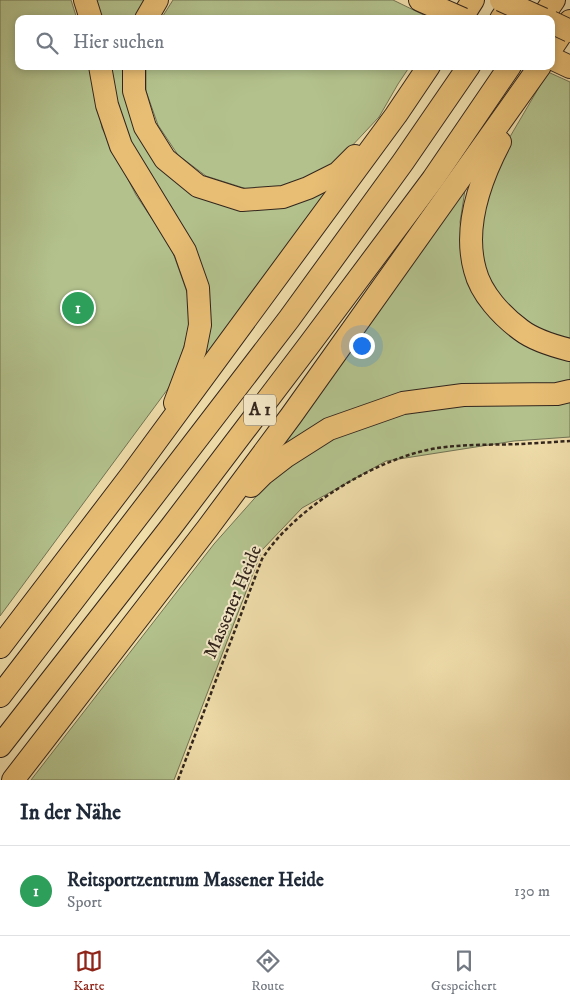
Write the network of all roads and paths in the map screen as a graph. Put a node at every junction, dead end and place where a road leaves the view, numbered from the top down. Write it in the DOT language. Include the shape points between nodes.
graph roads {
  1 [pos="85,0"];
  2 [pos="157,0"];
  3 [pos="474,0"];
  4 [pos="501,0"];
  5 [pos="514,0"];
  6 [pos="554,0"];
  7 [pos="429,4"];
  8 [pos="89,15"];
  9 [pos="148,15"];
  10 [pos="453,15"];
  11 [pos="465,15"];
  12 [pos="504,15"];
  13 [pos="533,15"];
  14 [pos="545,15"];
  15 [pos="570,21"];
  16 [pos="555,24"];
  17 [pos="570,31"];
  18 [pos="555,43"];
  19 [pos="555,60"];
  20 [pos="570,67"];
  21 [pos="101,70"];
  22 [pos="134,70"];
  23 [pos="426,70"];
  24 [pos="466,70"];
  25 [pos="507,70"];
  26 [pos="536,72"];
  27 [pos="396,115"];
  28 [pos="570,350"];
  29 [pos="570,392"];
  30 [pos="570,441"];
  31 [pos="132,474"];
  32 [pos="207,529"];
  33 [pos="0,647"];
  34 [pos="0,696"];
  35 [pos="0,746"];
  36 [pos="13,780"];
  37 [pos="178,780"];
  1 -- 8 [label="highway"];
  2 -- 9 [label="highway"];
  3 -- 11 [label="highway"];
  4 -- 13 [label="highway, bridge"];
  5 -- 12 [label="highway"];
  6 -- 14 [label="highway"];
  7 -- 10 [label="highway, bridge"];
  15 -- 18 [label="highway"];
  16 -- 17 [label="highway, bridge"];
  19 -- 20 [label="highway"];
  21 -- 31 [label="highway" via="120,146 185,251 198,288 200,325 195,350 175,403"];
  22 -- 27 [label="highway" via="134,91 145,127 165,159 198,186 242,200 283,197 338,173"];
  23 -- 27 [label="highway"];
  24 -- 34 [label="highway, A 1" via="289,319"];
  25 -- 35 [label="highway, A 1" via="433,178 315,337 172,527"];
  26 -- 28 [label="highway" via="489,162 472,222 471,249 475,272 485,293 502,314 522,331"];
  26 -- 32 [label="highway"];
  27 -- 31 [label="highway"];
  29 -- 32 [label="highway" via="463,395 403,404 329,429 263,474"];
  30 -- 37 [label="path, Massener Heide" via="464,445 411,454 341,487 296,519 262,559"];
  31 -- 33 [label="highway"];
  32 -- 36 [label="highway"];
}
